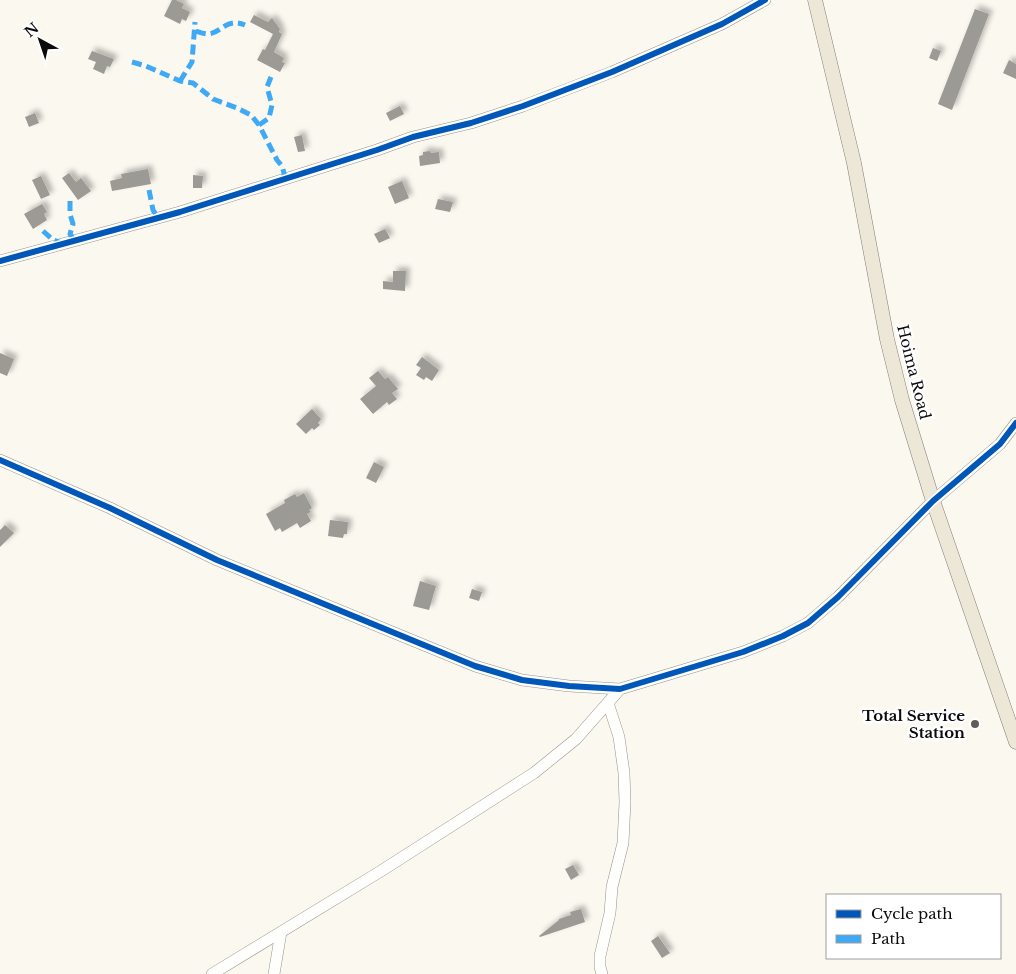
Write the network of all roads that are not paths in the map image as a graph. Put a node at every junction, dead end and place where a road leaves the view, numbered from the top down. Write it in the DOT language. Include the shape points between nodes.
graph roads {
  1 [pos="765,0"];
  2 [pos="815,0"];
  3 [pos="0,261"];
  4 [pos="1016,423"];
  5 [pos="2,463"];
  6 [pos="933,501"];
  7 [pos="620,689"];
  8 [pos="608,703"];
  9 [pos="1016,742"];
  10 [pos="281,932"];
  11 [pos="212,974"];
  12 [pos="274,974"];
  13 [pos="602,974"];
  1 -- 3 [label="street" via="722,24 523,106 413,137 180,212"];
  2 -- 6 [label="main road, Hoima Road" via="856,172 887,338"];
  4 -- 6 [label="street" via="1000,444"];
  5 -- 7 [label="street" via="110,508 216,560 475,666 522,680"];
  6 -- 7 [label="street" via="859,577 808,623 743,652"];
  6 -- 9 [label="main road, Hoima Road"];
  7 -- 8 [label="street"];
  8 -- 10 [label="street" via="576,739 534,773"];
  8 -- 13 [label="street" via="619,737 625,802 622,843 600,956"];
  10 -- 11 [label="street"];
  10 -- 12 [label="street"];
}
